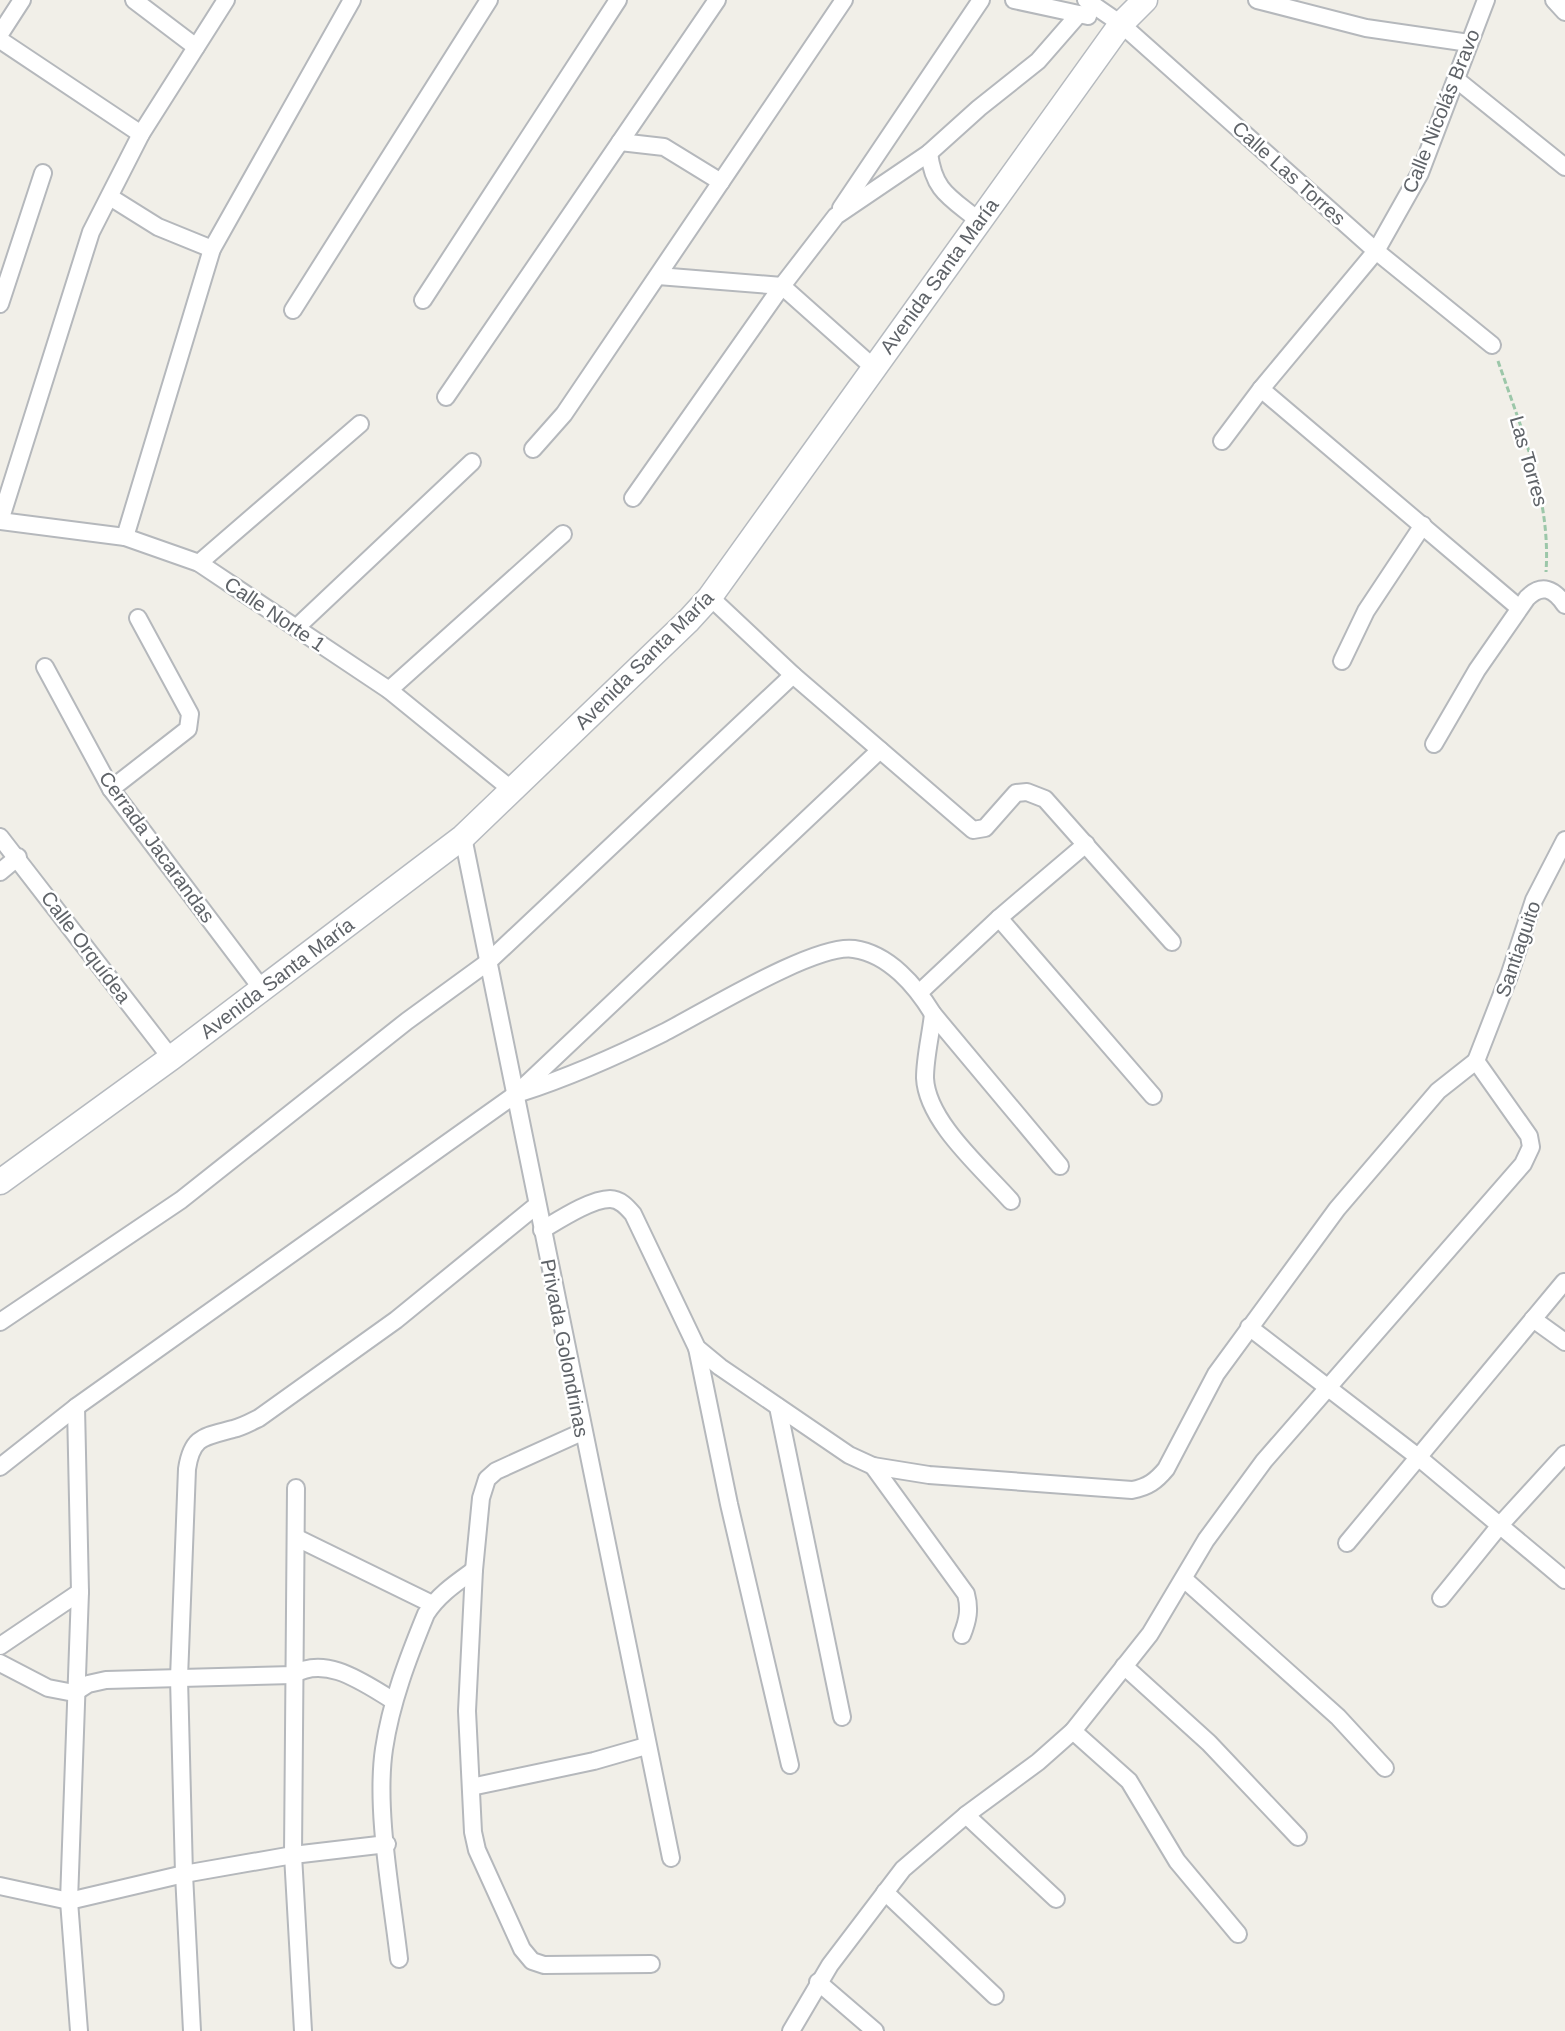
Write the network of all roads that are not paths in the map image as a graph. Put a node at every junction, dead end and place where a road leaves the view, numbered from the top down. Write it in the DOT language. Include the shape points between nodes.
graph roads {
  1 [pos="22,0"];
  2 [pos="134,0"];
  3 [pos="226,0"];
  4 [pos="352,0"];
  5 [pos="489,0"];
  6 [pos="618,0"];
  7 [pos="717,0"];
  8 [pos="844,0"];
  9 [pos="981,0"];
  10 [pos="1014,0"];
  11 [pos="1145,0"];
  12 [pos="1257,0"];
  13 [pos="1486,0"];
  14 [pos="1554,0"];
  15 [pos="1083,7"];
  16 [pos="1565,12"];
  17 [pos="1121,24"];
  18 [pos="0,34"];
  19 [pos="0,40"];
  20 [pos="1469,43"];
  21 [pos="196,47"];
  22 [pos="1457,80"];
  23 [pos="141,135"];
  24 [pos="620,142"];
  25 [pos="929,153"];
  26 [pos="1565,167"];
  27 [pos="42,173"];
  28 [pos="721,182"];
  29 [pos="110,197"];
  30 [pos="836,216"];
  31 [pos="979,221"];
  32 [pos="212,249"];
  33 [pos="1376,251"];
  34 [pos="658,276"];
  35 [pos="782,286"];
  36 [pos="423,300"];
  37 [pos="0,304"];
  38 [pos="293,310"];
  39 [pos="1492,345"];
  40 [pos="873,367"];
  41 [pos="1261,389"];
  42 [pos="446,397"];
  43 [pos="360,423"];
  44 [pos="1222,441"];
  45 [pos="533,449"];
  46 [pos="471,462"];
  47 [pos="633,498"];
  48 [pos="0,521"];
  49 [pos="1423,525"];
  50 [pos="563,534"];
  51 [pos="126,537"];
  52 [pos="199,563"];
  53 [pos="710,597"];
  54 [pos="1565,605"];
  55 [pos="1518,607"];
  56 [pos="138,618"];
  57 [pos="296,628"];
  58 [pos="1342,661"];
  59 [pos="45,667"];
  60 [pos="793,675"];
  61 [pos="389,690"];
  62 [pos="1434,744"];
  63 [pos="880,750"];
  64 [pos="111,789"];
  65 [pos="512,790"];
  66 [pos="0,837"];
  67 [pos="463,837"];
  68 [pos="1565,840"];
  69 [pos="1086,844"];
  70 [pos="18,857"];
  71 [pos="0,872"];
  72 [pos="999,918"];
  73 [pos="1172,942"];
  74 [pos="488,962"];
  75 [pos="262,989"];
  76 [pos="920,992"];
  77 [pos="933,1014"];
  78 [pos="171,1058"];
  79 [pos="1476,1061"];
  80 [pos="516,1094"];
  81 [pos="1153,1096"];
  82 [pos="1060,1166"];
  83 [pos="0,1182"];
  84 [pos="1011,1201"];
  85 [pos="537,1205"];
  86 [pos="542,1230"];
  87 [pos="1564,1282"];
  88 [pos="1533,1319"];
  89 [pos="0,1322"];
  90 [pos="1249,1327"];
  91 [pos="1565,1342"];
  92 [pos="697,1348"];
  93 [pos="1327,1388"];
  94 [pos="76,1407"];
  95 [pos="778,1407"];
  96 [pos="582,1432"];
  97 [pos="1565,1454"];
  98 [pos="1418,1457"];
  99 [pos="873,1466"];
  100 [pos="0,1467"];
  101 [pos="296,1488"];
  102 [pos="1501,1524"];
  103 [pos="297,1538"];
  104 [pos="1347,1543"];
  105 [pos="474,1570"];
  106 [pos="1184,1579"];
  107 [pos="1565,1580"];
  108 [pos="80,1592"];
  109 [pos="1441,1598"];
  110 [pos="432,1604"];
  111 [pos="962,1635"];
  112 [pos="0,1646"];
  113 [pos="0,1664"];
  114 [pos="1124,1666"];
  115 [pos="293,1675"];
  116 [pos="179,1678"];
  117 [pos="74,1693"];
  118 [pos="393,1701"];
  119 [pos="842,1717"];
  120 [pos="1073,1731"];
  121 [pos="646,1746"];
  122 [pos="790,1765"];
  123 [pos="1386,1768"];
  124 [pos="471,1787"];
  125 [pos="966,1815"];
  126 [pos="1298,1837"];
  127 [pos="387,1844"];
  128 [pos="293,1855"];
  129 [pos="671,1858"];
  130 [pos="184,1874"];
  131 [pos="0,1886"];
  132 [pos="885,1892"];
  133 [pos="1056,1899"];
  134 [pos="69,1901"];
  135 [pos="1238,1934"];
  136 [pos="399,1959"];
  137 [pos="651,1964"];
  138 [pos="818,1982"];
  139 [pos="995,1996"];
  140 [pos="79,2031"];
  141 [pos="192,2031"];
  142 [pos="303,2031"];
  143 [pos="791,2031"];
  144 [pos="875,2031"];
  1 -- 18 [label="street"];
  2 -- 21 [label="street"];
  3 -- 21 [label="street"];
  4 -- 32 [label="street"];
  5 -- 38 [label="street"];
  6 -- 36 [label="street"];
  7 -- 24 [label="street"];
  8 -- 28 [label="street"];
  9 -- 30 [label="street"];
  10 -- 15 [label="street"];
  11 -- 17 [label="main road, Avenida Santa María"];
  12 -- 20 [label="street" via="1366,28"];
  13 -- 20 [label="street, Calle Nicolás Bravo"];
  14 -- 16 [label="street"];
  15 -- 17 [label="street, Calle Las Torres"];
  15 -- 25 [label="street" via="1038,61"];
  17 -- 31 [label="main road, Avenida Santa María"];
  17 -- 33 [label="street, Calle Las Torres"];
  19 -- 23 [label="street"];
  20 -- 22 [label="street, Calle Nicolás Bravo"];
  21 -- 23 [label="street"];
  22 -- 26 [label="street"];
  22 -- 33 [label="street, Calle Nicolás Bravo" via="1420,173"];
  23 -- 29 [label="street"];
  24 -- 28 [label="street" via="664,147"];
  24 -- 42 [label="street"];
  25 -- 30 [label="street"];
  25 -- 31 [label="street" via="938,188"];
  27 -- 37 [label="street"];
  28 -- 34 [label="street"];
  29 -- 32 [label="street" via="158,227"];
  29 -- 48 [label="street" via="92,232"];
  30 -- 35 [label="street"];
  31 -- 40 [label="main road, Avenida Santa María"];
  32 -- 51 [label="street"];
  33 -- 39 [label="street, Calle Las Torres"];
  33 -- 41 [label="street, Calle Nicolás Bravo"];
  34 -- 35 [label="street"];
  34 -- 45 [label="street" via="564,414"];
  35 -- 40 [label="street"];
  35 -- 47 [label="street"];
  40 -- 53 [label="main road, Avenida Santa María"];
  41 -- 44 [label="street, Calle Nicolás Bravo"];
  41 -- 49 [label="street"];
  43 -- 52 [label="street"];
  46 -- 57 [label="street"];
  48 -- 51 [label="street, Calle Norte 1"];
  49 -- 55 [label="street"];
  49 -- 58 [label="street" via="1366,611"];
  50 -- 61 [label="street"];
  51 -- 52 [label="street, Calle Norte 1"];
  52 -- 57 [label="street, Calle Norte 1"];
  53 -- 60 [label="street"];
  53 -- 65 [label="main road, Avenida Santa María"];
  54 -- 55 [label="street" via="1555,593 1545,589 1535,590"];
  55 -- 62 [label="street"];
  56 -- 64 [label="street" via="190,714 190,723 188,729"];
  57 -- 61 [label="street, Calle Norte 1"];
  59 -- 64 [label="street, Cerrada Jacarandas"];
  60 -- 63 [label="street"];
  60 -- 74 [label="street"];
  61 -- 65 [label="street, Calle Norte 1"];
  63 -- 69 [label="street" via="973,830 985,828 1016,793 1027,792 1046,799"];
  63 -- 80 [label="street"];
  64 -- 75 [label="street, Cerrada Jacarandas"];
  65 -- 67 [label="main road, Avenida Santa María"];
  66 -- 70 [label="street, Calle Orquídea"];
  67 -- 74 [label="street, Privada Golondrinas"];
  67 -- 75 [label="main road, Avenida Santa María"];
  68 -- 79 [label="street, Santiaguito" via="1534,900"];
  69 -- 72 [label="street"];
  69 -- 73 [label="street"];
  70 -- 71 [label="street"];
  70 -- 78 [label="street, Calle Orquídea"];
  72 -- 76 [label="street"];
  72 -- 81 [label="street"];
  74 -- 80 [label="street, Privada Golondrinas"];
  74 -- 89 [label="street" via="181,1200"];
  75 -- 78 [label="main road, Avenida Santa María"];
  76 -- 77 [label="street"];
  76 -- 80 [label="street" via="879,957 854,949 828,952 800,962 663,1033 559,1081"];
  77 -- 82 [label="street"];
  77 -- 84 [label="street" via="925,1078 929,1101 939,1119"];
  78 -- 83 [label="main road, Avenida Santa María"];
  79 -- 90 [label="street" via="1438,1092 1345,1200"];
  79 -- 93 [label="street" via="1529,1136 1531,1147 1523,1164"];
  80 -- 85 [label="street, Privada Golondrinas"];
  80 -- 94 [label="street"];
  85 -- 86 [label="street, Privada Golondrinas"];
  85 -- 116 [label="street" via="396,1320 259,1418 202,1438 191,1449"];
  86 -- 92 [label="street" via="598,1201 609,1199 625,1205 633,1214"];
  86 -- 96 [label="street, Privada Golondrinas"];
  87 -- 88 [label="street"];
  88 -- 91 [label="street"];
  88 -- 98 [label="street"];
  90 -- 93 [label="street"];
  90 -- 99 [label="street" via="1216,1374 1166,1469 1145,1488 1092,1489 929,1475"];
  92 -- 95 [label="street"];
  92 -- 122 [label="street"];
  93 -- 98 [label="street"];
  93 -- 106 [label="street" via="1264,1461 1206,1540"];
  94 -- 100 [label="street"];
  94 -- 108 [label="street"];
  95 -- 99 [label="street" via="849,1455"];
  95 -- 119 [label="street"];
  96 -- 105 [label="street" via="486,1479"];
  96 -- 121 [label="street, Privada Golondrinas"];
  97 -- 102 [label="street"];
  98 -- 102 [label="street"];
  98 -- 104 [label="street"];
  99 -- 111 [label="street" via="966,1594 968,1621"];
  101 -- 103 [label="street"];
  102 -- 107 [label="street"];
  102 -- 109 [label="street"];
  103 -- 110 [label="street"];
  103 -- 115 [label="street"];
  105 -- 110 [label="street"];
  105 -- 124 [label="street" via="467,1712"];
  106 -- 114 [label="street" via="1150,1634"];
  106 -- 123 [label="street" via="1338,1717"];
  108 -- 112 [label="street"];
  108 -- 117 [label="street"];
  110 -- 118 [label="street"];
  113 -- 117 [label="street" via="48,1688"];
  114 -- 120 [label="street"];
  114 -- 126 [label="street" via="1209,1743"];
  115 -- 116 [label="street"];
  115 -- 118 [label="street" via="304,1668 332,1669"];
  115 -- 128 [label="street"];
  116 -- 117 [label="street" via="106,1680 88,1684"];
  116 -- 130 [label="street"];
  117 -- 134 [label="street"];
  118 -- 127 [label="street" via="382,1775"];
  120 -- 125 [label="street"];
  120 -- 135 [label="street" via="1129,1781 1177,1861"];
  121 -- 124 [label="street"];
  121 -- 129 [label="street, Privada Golondrinas"];
  124 -- 137 [label="street" via="477,1850 522,1949 532,1961 544,1965"];
  125 -- 132 [label="street" via="925,1848"];
  125 -- 133 [label="street"];
  127 -- 128 [label="street"];
  127 -- 136 [label="street"];
  128 -- 130 [label="street"];
  128 -- 142 [label="street"];
  130 -- 134 [label="street"];
  130 -- 141 [label="street"];
  131 -- 134 [label="street"];
  132 -- 138 [label="street"];
  132 -- 139 [label="street"];
  134 -- 140 [label="street"];
  138 -- 143 [label="street"];
  138 -- 144 [label="street"];
}
